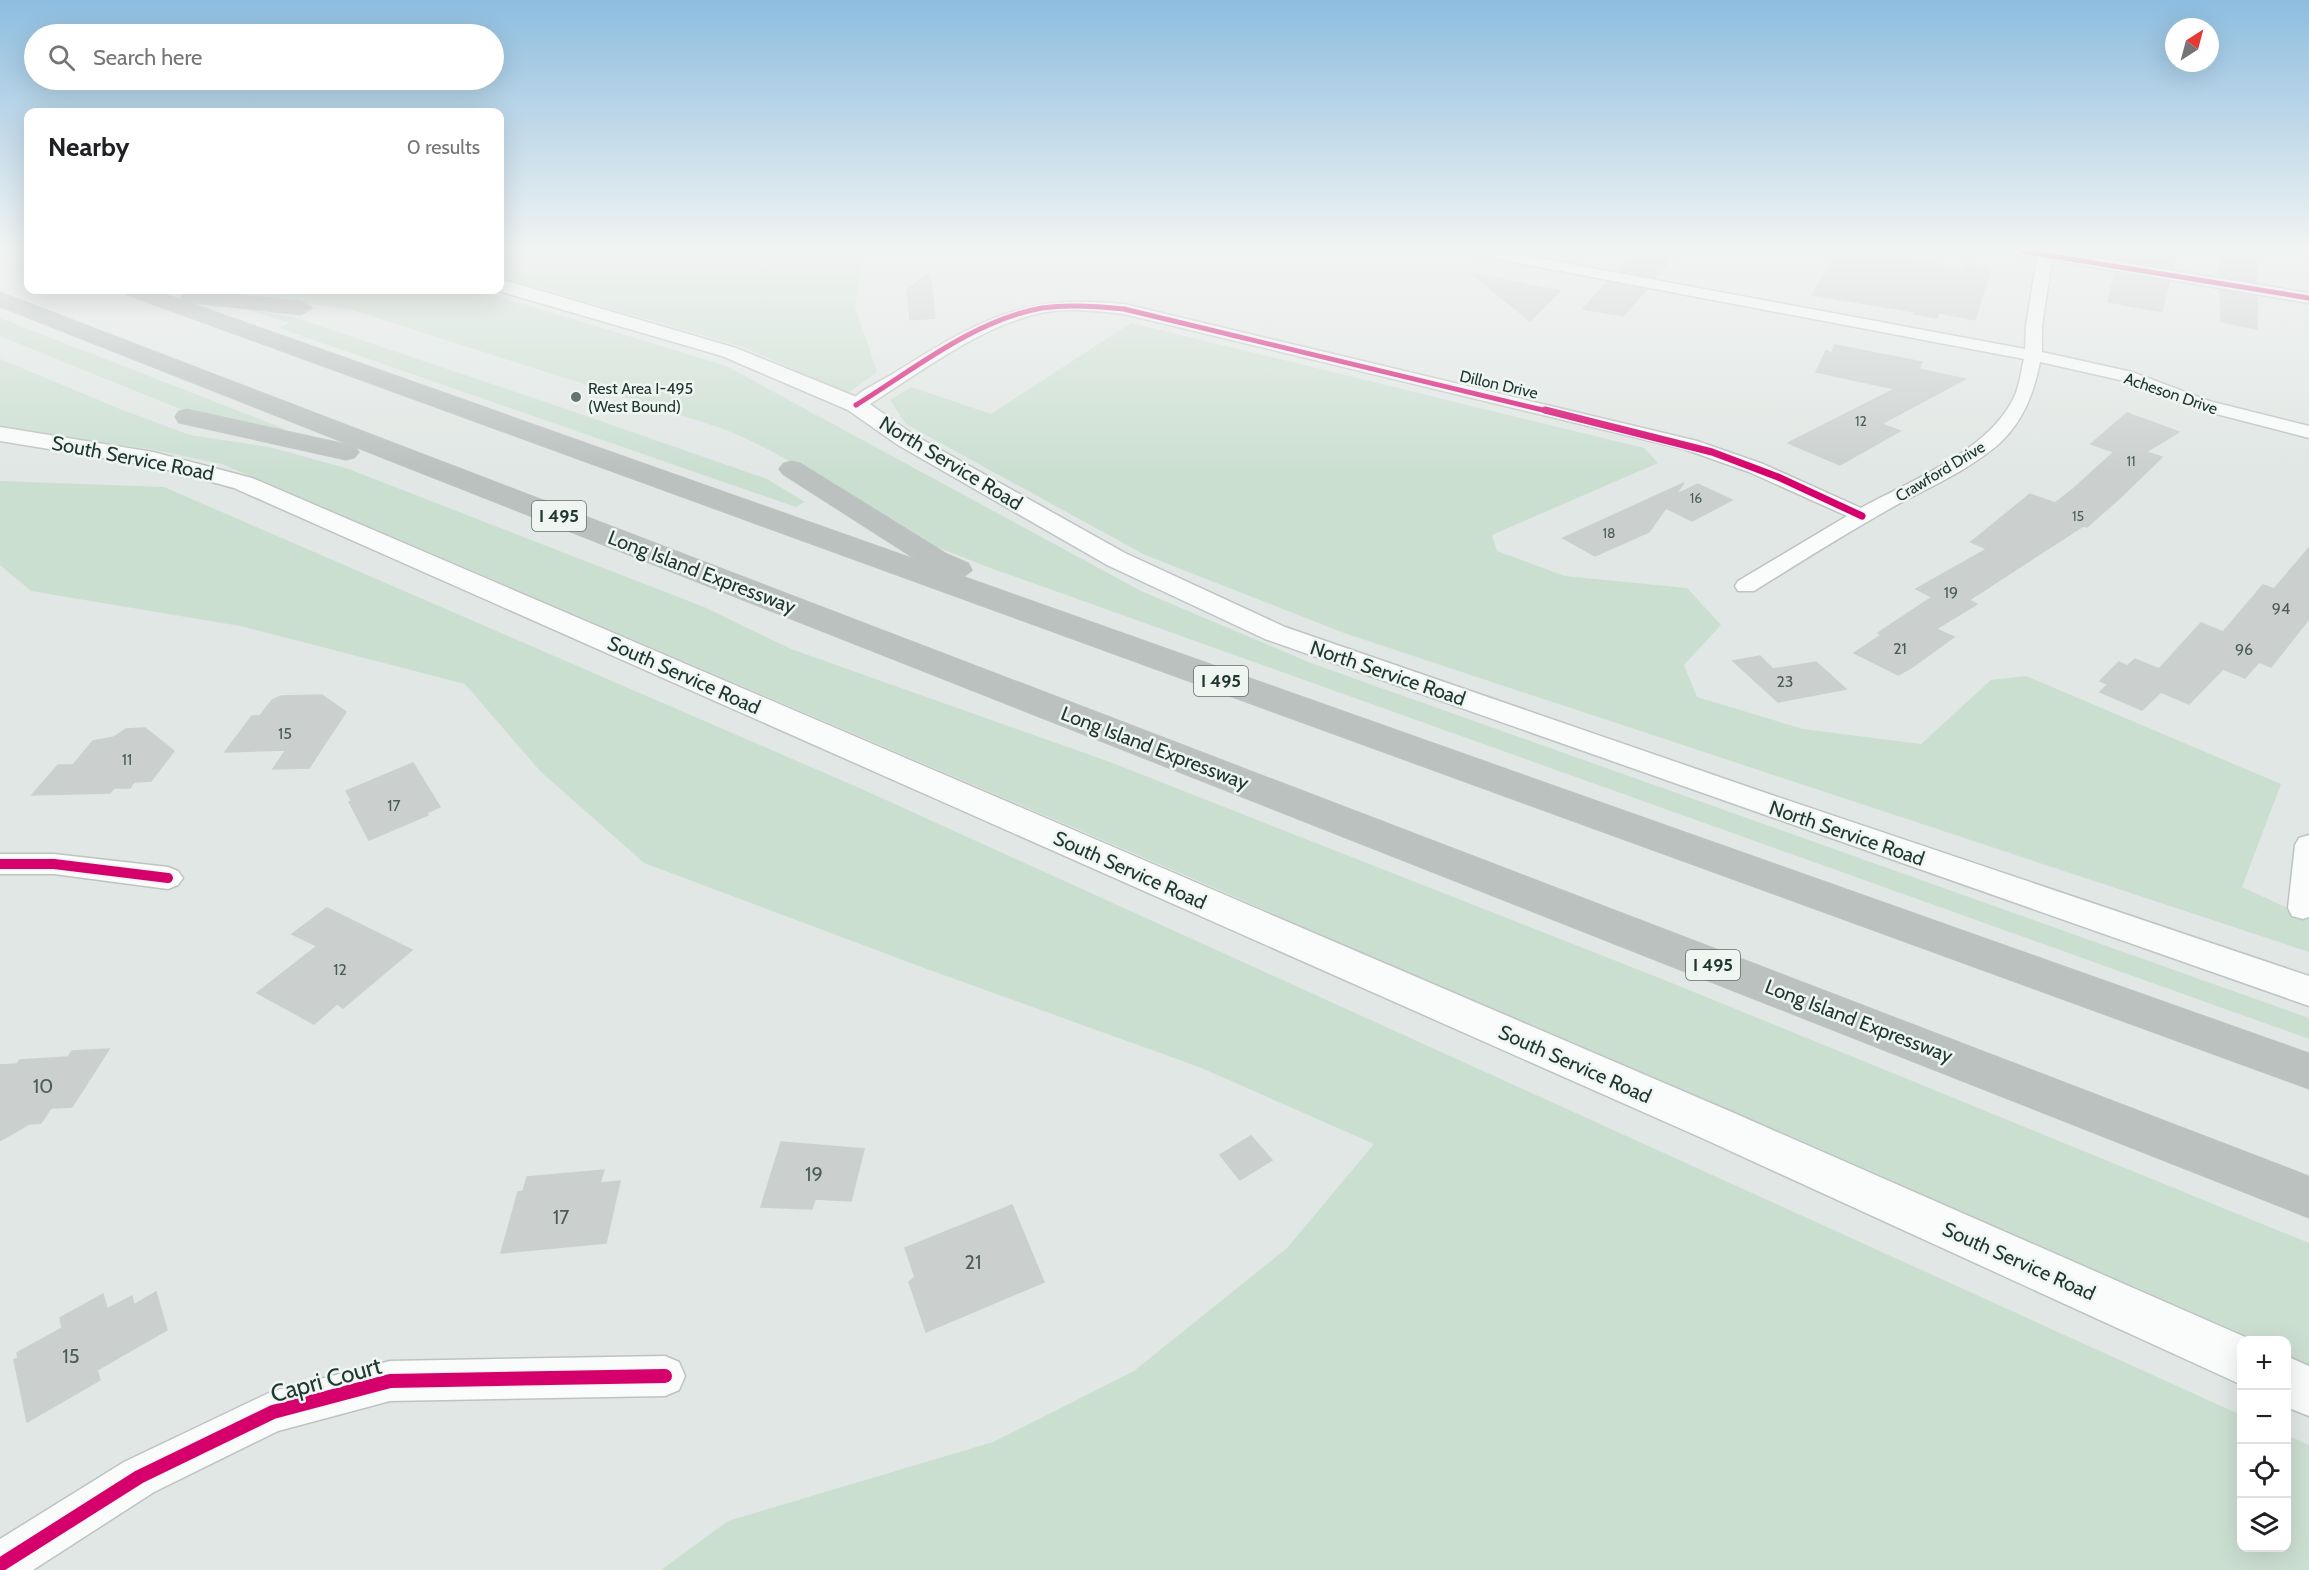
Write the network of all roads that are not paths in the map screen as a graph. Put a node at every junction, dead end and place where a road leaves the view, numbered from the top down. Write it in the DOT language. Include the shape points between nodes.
graph roads {
  1 [pos="65,324"];
  2 [pos="229,324"];
  3 [pos="634,324"];
  4 [pos="995,324"];
  5 [pos="1188,324"];
  6 [pos="1864,324"];
  7 [pos="2034,324"];
  8 [pos="2032,356"];
  9 [pos="856,405"];
  10 [pos="187,417"];
  11 [pos="2309,432"];
  12 [pos="0,434"];
  13 [pos="792,469"];
  14 [pos="498,493"];
  15 [pos="1862,516"];
  16 [pos="1746,586"];
  17 [pos="1129,649"];
  18 [pos="2309,845"];
  19 [pos="0,864"];
  20 [pos="168,878"];
  21 [pos="2303,908"];
  22 [pos="2309,991"];
  23 [pos="2309,1071"];
  24 [pos="2309,1197"];
  25 [pos="2237,1358"];
  26 [pos="665,1376"];
  27 [pos="2291,1383"];
  28 [pos="2309,1391"];
  29 [pos="0,1565"];
  1 -- 14 [label="highway, Long Island Expressway / I 495"];
  2 -- 17 [label="highway, I 495"];
  3 -- 9 [label="main road, North Service Road" via="729,352"];
  4 -- 9 [label="street, Dillon Drive"];
  5 -- 15 [label="street, Dillon Drive" via="1690,445 1780,477"];
  6 -- 8 [label="street, Acheson Drive"];
  7 -- 8 [label="street, Crawford Drive"];
  8 -- 11 [label="street, Acheson Drive" via="2126,376 2203,405"];
  8 -- 15 [label="street, Crawford Drive" via="2025,393 1994,438 1956,464"];
  9 -- 22 [label="main road, North Service Road" via="915,445 1116,559 1275,633"];
  10 -- 14 [label="highway" via="330,447"];
  12 -- 25 [label="main road, South Service Road" via="180,464 243,483 1730,1131"];
  13 -- 17 [label="highway" via="938,561"];
  14 -- 24 [label="highway, Long Island Expressway / I 495"];
  15 -- 16 [label="street, Crawford Drive"];
  17 -- 23 [label="highway, I 495"];
  18 -- 21 [label="street"];
  19 -- 20 [label="street" via="54,864"];
  26 -- 29 [label="street, Capri Court" via="390,1381 273,1412 139,1477"];
  27 -- 28 [label="main road"];
}
